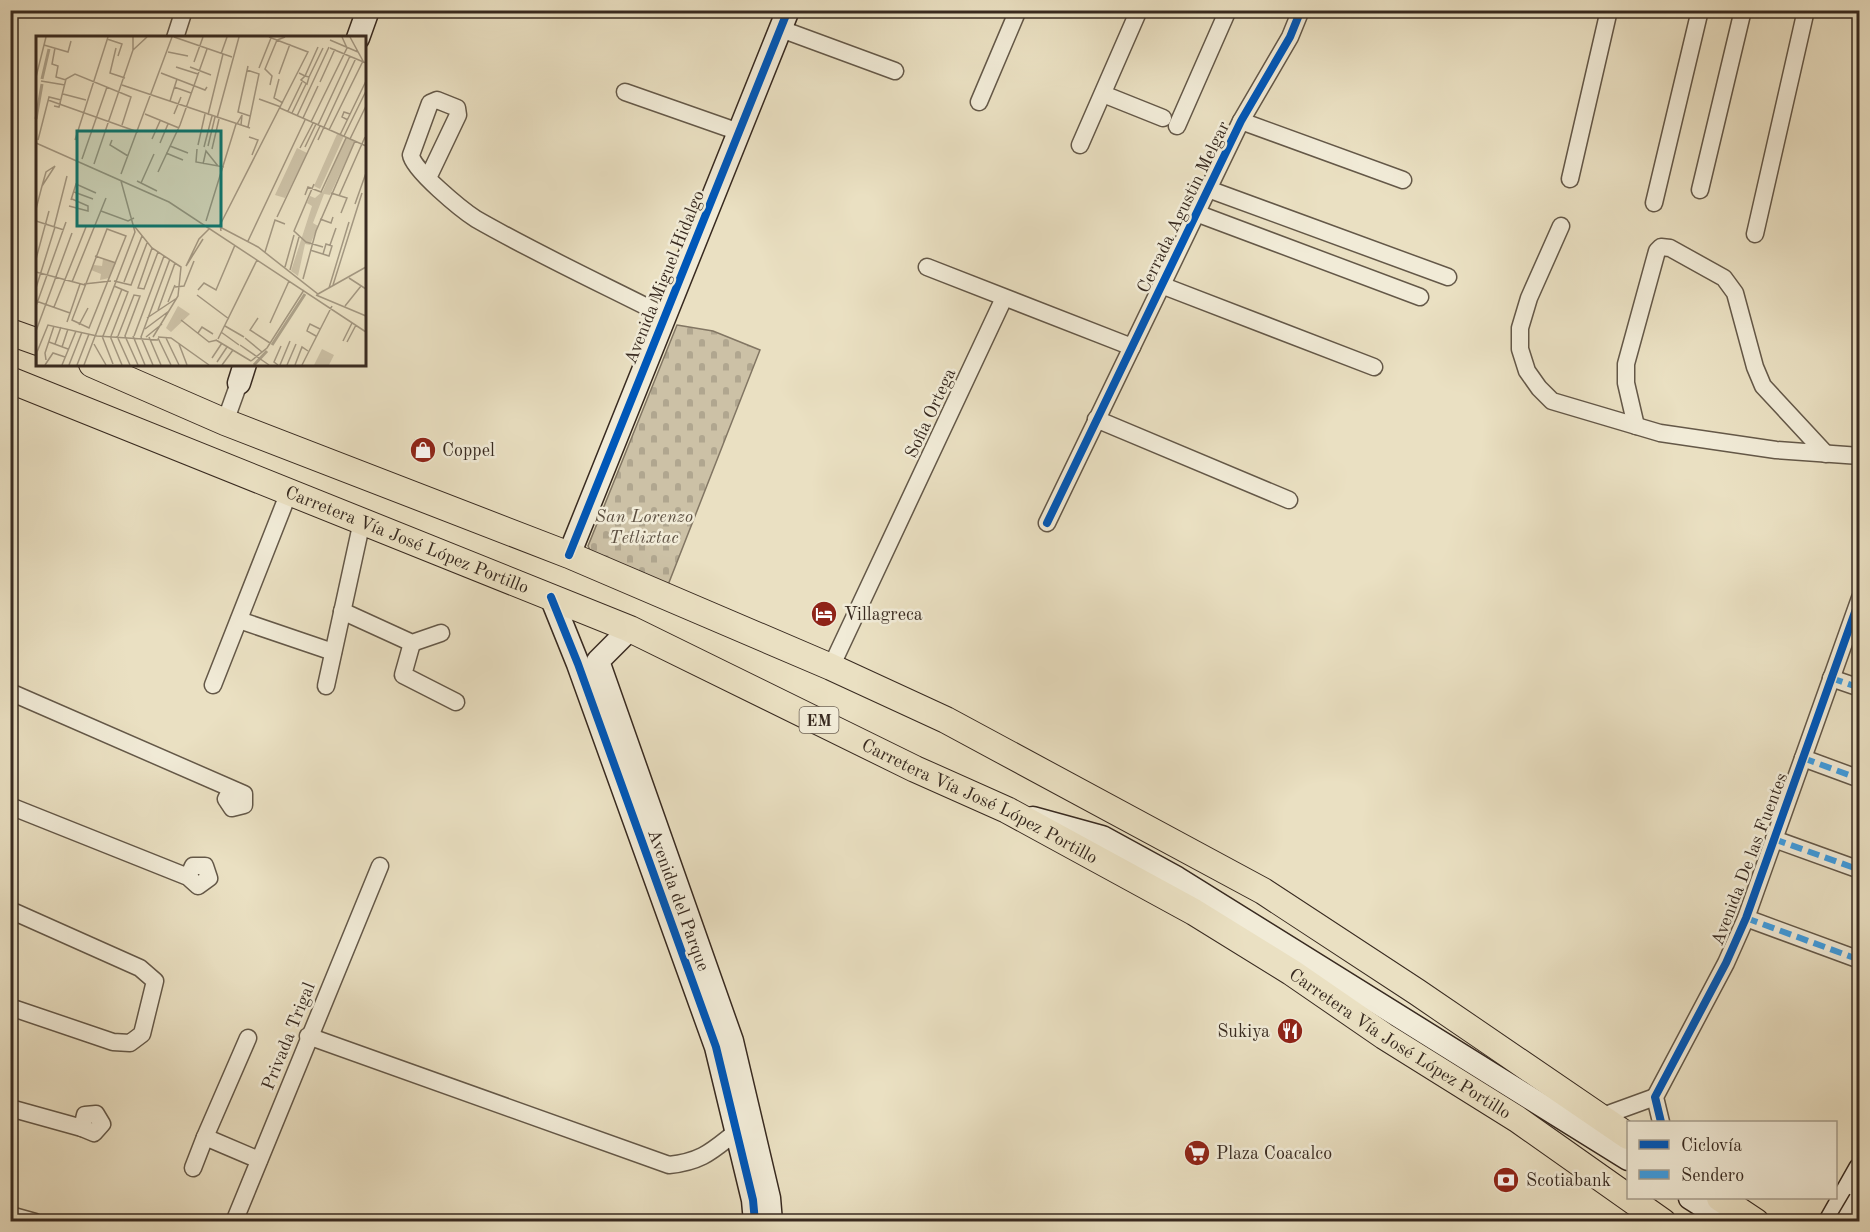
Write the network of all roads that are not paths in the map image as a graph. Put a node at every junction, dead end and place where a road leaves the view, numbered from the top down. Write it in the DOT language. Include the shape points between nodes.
graph roads {
  1 [pos="184,10"];
  2 [pos="368,10"];
  3 [pos="1018,10"];
  4 [pos="1139,10"];
  5 [pos="1228,10"];
  6 [pos="1301,10"];
  7 [pos="1608,10"];
  8 [pos="1700,10"];
  9 [pos="1743,10"];
  10 [pos="1806,10"];
  11 [pos="785,20"];
  12 [pos="176,36"];
  13 [pos="359,36"];
  14 [pos="895,71"];
  15 [pos="625,92"];
  16 [pos="1103,94"];
  17 [pos="979,102"];
  18 [pos="1241,121"];
  19 [pos="739,132"];
  20 [pos="1080,146"];
  21 [pos="428,178"];
  22 [pos="1570,179"];
  23 [pos="1403,180"];
  24 [pos="1208,189"];
  25 [pos="1700,190"];
  26 [pos="1654,203"];
  27 [pos="1196,213"];
  28 [pos="1562,226"];
  29 [pos="1755,234"];
  30 [pos="927,267"];
  31 [pos="1448,277"];
  32 [pos="1161,285"];
  33 [pos="1420,297"];
  34 [pos="1004,298"];
  35 [pos="665,316"];
  36 [pos="10,332"];
  37 [pos="36,341"];
  38 [pos="1132,347"];
  39 [pos="97,366"];
  40 [pos="1374,367"];
  41 [pos="242,374"];
  42 [pos="10,380"];
  43 [pos="1096,419"];
  44 [pos="225,422"];
  45 [pos="1636,426"];
  46 [pos="1826,454"];
  47 [pos="1860,456"];
  48 [pos="289,492"];
  49 [pos="1289,500"];
  50 [pos="362,521"];
  51 [pos="1047,523"];
  52 [pos="568,555"];
  53 [pos="551,597"];
  54 [pos="1859,598"];
  55 [pos="342,611"];
  56 [pos="239,620"];
  57 [pos="630,629"];
  58 [pos="441,633"];
  59 [pos="412,644"];
  60 [pos="333,652"];
  61 [pos="831,667"];
  62 [pos="1831,678"];
  63 [pos="213,686"];
  64 [pos="326,686"];
  65 [pos="1860,688"];
  66 [pos="10,692"];
  67 [pos="456,702"];
  68 [pos="1803,758"];
  69 [pos="1860,779"];
  70 [pos="231,789"];
  71 [pos="10,806"];
  72 [pos="1007,810"];
  73 [pos="1774,839"];
  74 [pos="380,866"];
  75 [pos="1860,870"];
  76 [pos="188,877"];
  77 [pos="10,910"];
  78 [pos="1746,918"];
  79 [pos="1860,960"];
  80 [pos="10,1007"];
  81 [pos="308,1036"];
  82 [pos="248,1038"];
  83 [pos="1655,1097"];
  84 [pos="10,1108"];
  85 [pos="1600,1117"];
  86 [pos="1661,1121"];
  87 [pos="744,1127"];
  88 [pos="82,1128"];
  89 [pos="1627,1135"];
  90 [pos="205,1137"];
  91 [pos="1627,1158"];
  92 [pos="259,1160"];
  93 [pos="192,1168"];
  94 [pos="1860,1169"];
  95 [pos="1627,1195"];
  96 [pos="1632,1199"];
  97 [pos="1693,1199"];
  98 [pos="1723,1199"];
  99 [pos="1860,1199"];
  100 [pos="10,1215"];
  101 [pos="34,1221"];
  102 [pos="234,1221"];
  103 [pos="755,1221"];
  104 [pos="771,1221"];
  105 [pos="1664,1221"];
  106 [pos="1728,1221"];
  107 [pos="1756,1221"];
  108 [pos="1830,1221"];
  109 [pos="1847,1221"];
  1 -- 12 [label="street"];
  2 -- 13 [label="street"];
  3 -- 17 [label="street"];
  4 -- 16 [label="street"];
  5 -- 16 [label="street" via="1170,122"];
  6 -- 18 [label="street, Cerrada Agustin Melgar" via="1290,38"];
  7 -- 22 [label="street"];
  8 -- 26 [label="street"];
  9 -- 25 [label="street"];
  10 -- 29 [label="street"];
  11 -- 14 [label="street"];
  11 -- 19 [label="street, Avenida Miguel Hidalgo"];
  15 -- 19 [label="street"];
  16 -- 20 [label="street"];
  18 -- 23 [label="street"];
  18 -- 24 [label="street, Cerrada Agustin Melgar"];
  19 -- 35 [label="street, Avenida Miguel Hidalgo"];
  21 -- 35 [label="street" via="474,218"];
  24 -- 27 [label="street, Cerrada Agustin Melgar"];
  24 -- 31 [label="street"];
  27 -- 32 [label="street, Cerrada Agustin Melgar"];
  27 -- 33 [label="street"];
  28 -- 45 [label="street" via="1529,298 1520,328 1520,349 1527,370 1552,401"];
  30 -- 34 [label="street"];
  32 -- 38 [label="street, Cerrada Agustin Melgar"];
  32 -- 40 [label="street"];
  34 -- 38 [label="street"];
  34 -- 61 [label="street, Sofia Ortega"];
  35 -- 52 [label="street, Avenida Miguel Hidalgo"];
  36 -- 37 [label="main road"];
  38 -- 43 [label="street, Cerrada Agustin Melgar"];
  39 -- 44 [label="main road"];
  41 -- 44 [label="street"];
  42 -- 48 [label="main road, Carretera Vía José López Portillo / EM"];
  43 -- 49 [label="street"];
  43 -- 51 [label="street, Cerrada Agustin Melgar"];
  44 -- 52 [label="main road"];
  45 -- 46 [label="street" via="1672,435"];
  45 -- 46 [label="street" via="1626,383 1626,364 1657,251 1670,248 1724,278 1735,293 1763,386"];
  46 -- 47 [label="street"];
  48 -- 50 [label="main road, Carretera Vía José López Portillo / EM"];
  48 -- 56 [label="street"];
  50 -- 53 [label="main road, Carretera Vía José López Portillo / EM"];
  50 -- 55 [label="street"];
  52 -- 61 [label="main road"];
  53 -- 57 [label="main road, Carretera Vía José López Portillo / EM"];
  53 -- 87 [label="street, Avenida del Parque"];
  54 -- 62 [label="street, Avenida De las Fuentes"];
  55 -- 59 [label="street"];
  55 -- 60 [label="street"];
  56 -- 60 [label="street"];
  56 -- 63 [label="street"];
  57 -- 72 [label="main road, Carretera Vía José López Portillo / EM"];
  57 -- 87 [label="street, Avenida del Parque" via="598,661 732,1041"];
  58 -- 59 [label="street"];
  59 -- 67 [label="street" via="403,675"];
  60 -- 64 [label="street"];
  61 -- 85 [label="main road" via="946,720 1263,891"];
  62 -- 65 [label="street"];
  62 -- 68 [label="street, Avenida De las Fuentes"];
  66 -- 70 [label="street"];
  68 -- 69 [label="street"];
  68 -- 73 [label="street, Avenida De las Fuentes"];
  71 -- 76 [label="street"];
  72 -- 91 [label="street" via="1102,837 1177,878"];
  72 -- 95 [label="main road, Carretera Vía José López Portillo / EM" via="1194,912 1281,966"];
  73 -- 75 [label="street"];
  73 -- 78 [label="street, Avenida De las Fuentes"];
  74 -- 81 [label="street, Privada Trigal"];
  77 -- 80 [label="street" via="140,968 155,981 142,1034 130,1043 113,1042"];
  78 -- 79 [label="street"];
  78 -- 83 [label="street, Avenida De las Fuentes"];
  81 -- 87 [label="street" via="669,1165 692,1163"];
  81 -- 92 [label="street, Privada Trigal"];
  82 -- 90 [label="street"];
  83 -- 85 [label="street"];
  83 -- 86 [label="street"];
  84 -- 88 [label="street"];
  85 -- 89 [label="main road"];
  87 -- 103 [label="street, Avenida del Parque"];
  87 -- 104 [label="street, Avenida del Parque" via="770,1198"];
  90 -- 92 [label="street"];
  90 -- 93 [label="street"];
  92 -- 102 [label="street, Privada Trigal"];
  94 -- 108 [label="street"];
  96 -- 105 [label="main road, Carretera Vía José López Portillo / EM"];
  97 -- 106 [label="street"];
  98 -- 107 [label="main road"];
  99 -- 109 [label="street, bridge"];
  100 -- 101 [label="street"];
}
